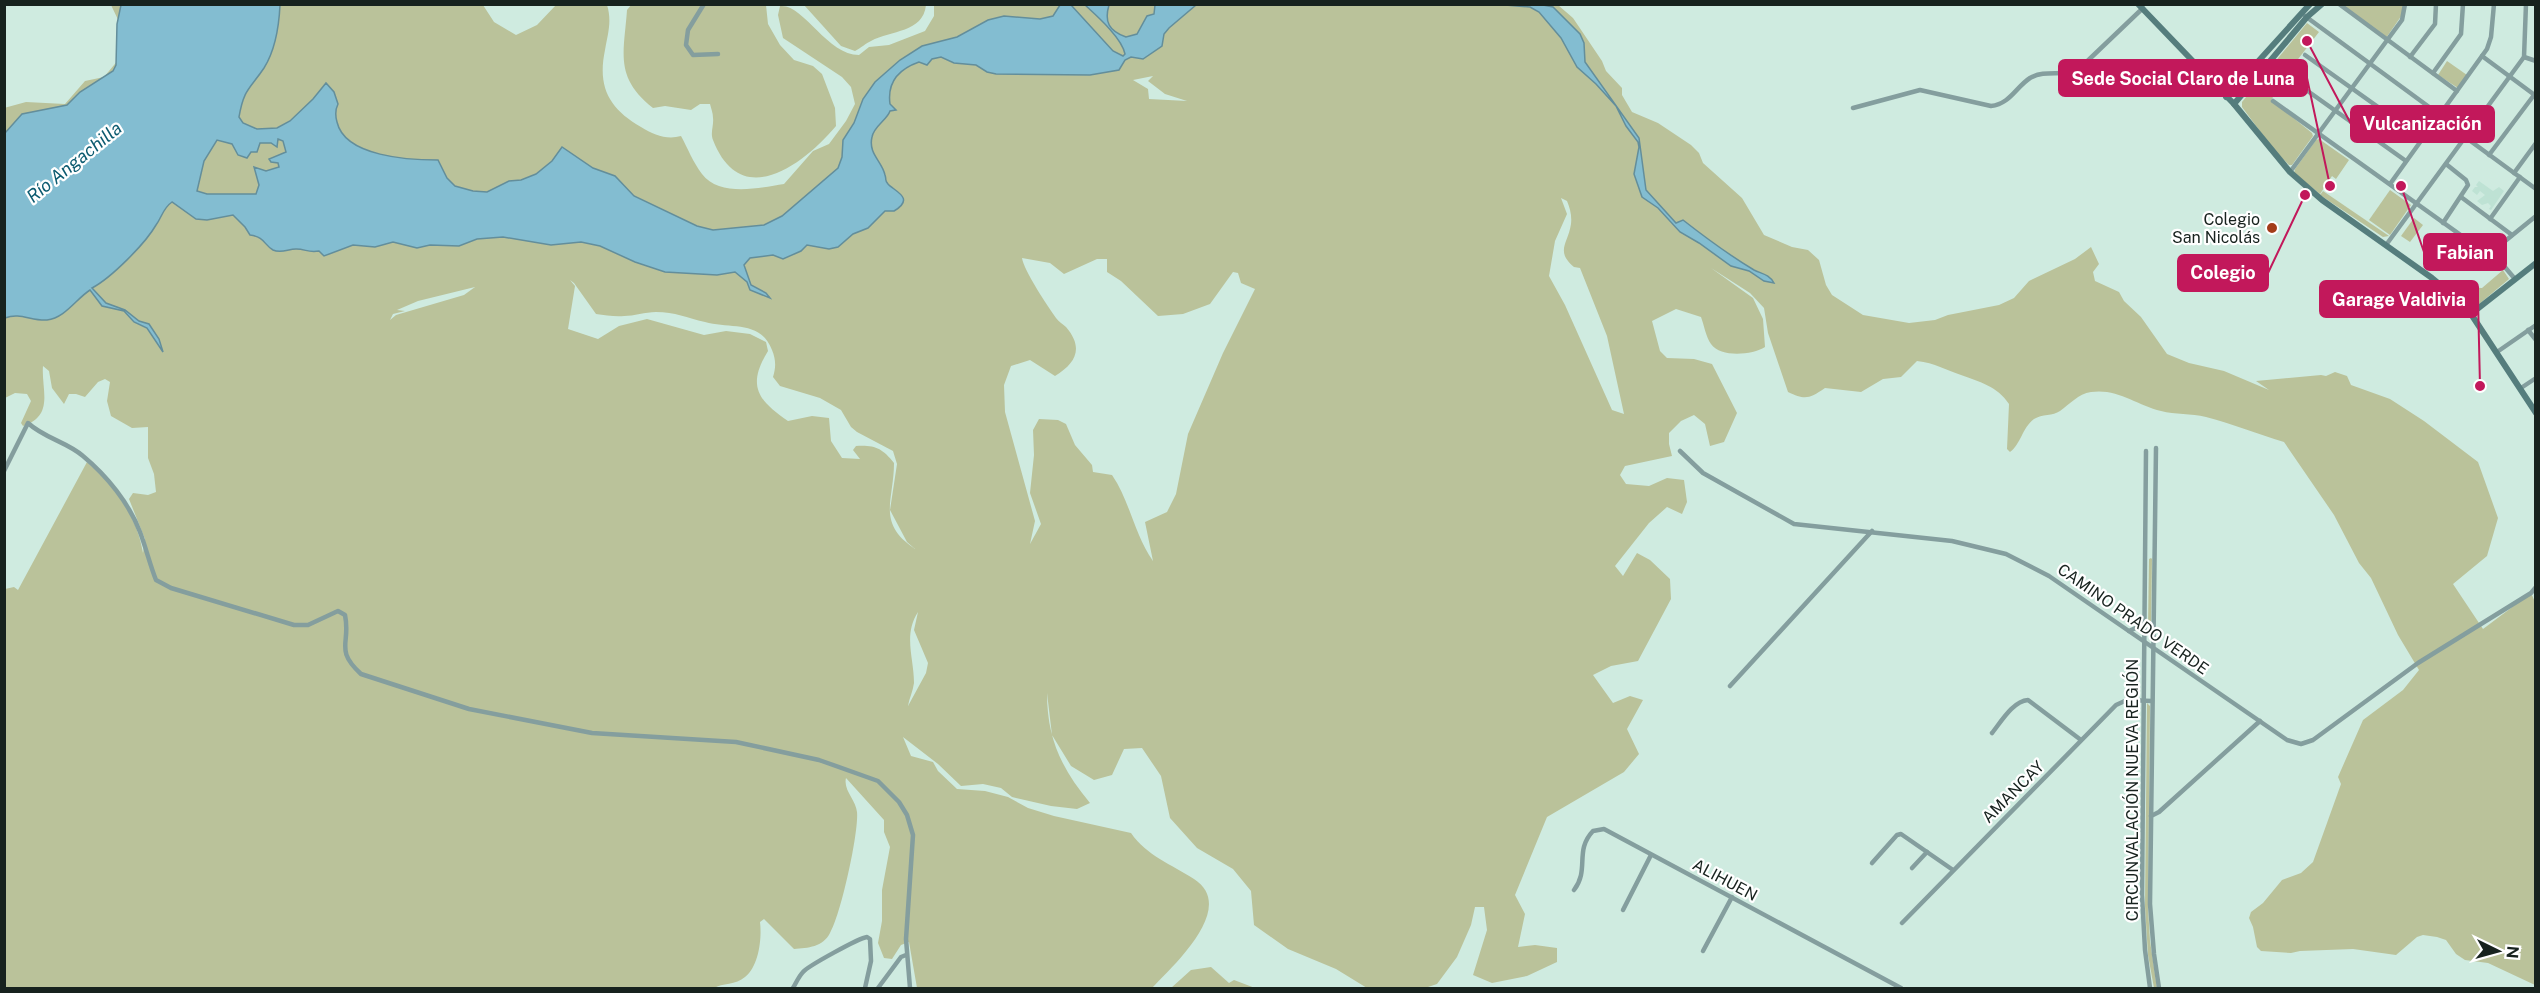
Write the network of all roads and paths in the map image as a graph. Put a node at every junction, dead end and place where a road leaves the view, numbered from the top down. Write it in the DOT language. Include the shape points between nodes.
graph roads {
  1 [pos="704,4"];
  2 [pos="2310,4"];
  3 [pos="2322,4"];
  4 [pos="2339,4"];
  5 [pos="2405,4"];
  6 [pos="2436,4"];
  7 [pos="2463,4"];
  8 [pos="2494,4"];
  9 [pos="2526,4"];
  10 [pos="2141,7"];
  11 [pos="2304,15"];
  12 [pos="2387,40"];
  13 [pos="718,54"];
  14 [pos="2304,55"];
  15 [pos="2410,57"];
  16 [pos="2482,57"];
  17 [pos="2524,57"];
  18 [pos="2535,61"];
  19 [pos="2369,64"];
  20 [pos="2433,73"];
  21 [pos="2510,76"];
  22 [pos="2288,78"];
  23 [pos="2351,88"];
  24 [pos="2457,91"];
  25 [pos="2535,95"];
  26 [pos="2226,97"];
  27 [pos="2273,101"];
  28 [pos="2234,104"];
  29 [pos="1853,108"];
  30 [pos="2335,110"];
  31 [pos="2440,114"];
  32 [pos="2317,134"];
  33 [pos="2465,137"];
  34 [pos="2423,139"];
  35 [pos="2535,143"];
  36 [pos="2489,155"];
  37 [pos="2406,162"];
  38 [pos="2446,164"];
  39 [pos="2290,172"];
  40 [pos="2514,173"];
  41 [pos="2520,177"];
  42 [pos="2390,184"];
  43 [pos="2535,189"];
  44 [pos="2461,197"];
  45 [pos="2416,204"];
  46 [pos="2535,216"];
  47 [pos="2490,219"];
  48 [pos="2443,223"];
  49 [pos="2512,235"];
  50 [pos="2386,245"];
  51 [pos="2490,257"];
  52 [pos="2535,263"];
  53 [pos="2515,279"];
  54 [pos="2471,314"];
  55 [pos="2535,325"];
  56 [pos="2528,330"];
  57 [pos="2535,340"];
  58 [pos="2497,352"];
  59 [pos="2535,378"];
  60 [pos="2521,388"];
  61 [pos="2535,413"];
  62 [pos="2156,448"];
  63 [pos="1680,451"];
  64 [pos="2146,451"];
  65 [pos="4,471"];
  66 [pos="1872,531"];
  67 [pos="2145,555"];
  68 [pos="2154,556"];
  69 [pos="2535,587"];
  70 [pos="2145,616"];
  71 [pos="2129,631"];
  72 [pos="2145,643"];
  73 [pos="2153,649"];
  74 [pos="2167,659"];
  75 [pos="2153,662"];
  76 [pos="1730,686"];
  77 [pos="2144,701"];
  78 [pos="2152,701"];
  79 [pos="2260,721"];
  80 [pos="1992,733"];
  81 [pos="2081,740"];
  82 [pos="2151,816"];
  83 [pos="1927,852"];
  84 [pos="1651,855"];
  85 [pos="1872,863"];
  86 [pos="1912,868"];
  87 [pos="1953,870"];
  88 [pos="1574,890"];
  89 [pos="1732,897"];
  90 [pos="1623,910"];
  91 [pos="1902,923"];
  92 [pos="1703,951"];
  93 [pos="906,955"];
  94 [pos="794,988"];
  95 [pos="865,988"];
  96 [pos="878,988"];
  97 [pos="910,988"];
  98 [pos="1901,988"];
  99 [pos="2151,988"];
  100 [pos="2159,988"];
  1 -- 13 [label="street" via="688,30 686,45 693,55"];
  2 -- 11 [label="main road"];
  3 -- 11 [label="main road"];
  4 -- 12 [label="street"];
  5 -- 12 [label="street" via="2402,20"];
  6 -- 15 [label="street" via="2435,24"];
  7 -- 20 [label="street" via="2461,34"];
  8 -- 16 [label="street" via="2491,37"];
  9 -- 17 [label="street"];
  10 -- 26 [label="main road"];
  10 -- 29 [label="street" via="2078,69 2032,77 1997,106 1920,90"];
  11 -- 19 [label="street"];
  11 -- 26 [label="main road"];
  11 -- 28 [label="main road"];
  12 -- 15 [label="street"];
  12 -- 19 [label="street"];
  14 -- 23 [label="street"];
  15 -- 20 [label="street"];
  16 -- 21 [label="street"];
  16 -- 24 [label="street"];
  17 -- 18 [label="street"];
  17 -- 21 [label="street"];
  19 -- 23 [label="street"];
  19 -- 31 [label="street"];
  20 -- 24 [label="street"];
  21 -- 25 [label="street"];
  21 -- 33 [label="street"];
  22 -- 30 [label="street"];
  23 -- 30 [label="street"];
  23 -- 34 [label="street"];
  24 -- 31 [label="street"];
  25 -- 36 [label="street"];
  26 -- 28 [label="main road"];
  27 -- 32 [label="street"];
  28 -- 39 [label="main road"];
  30 -- 32 [label="street"];
  30 -- 37 [label="street"];
  31 -- 33 [label="street"];
  31 -- 34 [label="street"];
  32 -- 39 [label="street"];
  32 -- 42 [label="street"];
  33 -- 36 [label="street"];
  33 -- 38 [label="street"];
  34 -- 37 [label="street"];
  35 -- 40 [label="street"];
  36 -- 40 [label="street"];
  37 -- 42 [label="street"];
  38 -- 44 [label="street" via="2467,182"];
  38 -- 45 [label="street"];
  39 -- 50 [label="main road"];
  40 -- 41 [label="street"];
  41 -- 43 [label="street"];
  41 -- 47 [label="street"];
  42 -- 45 [label="street"];
  44 -- 47 [label="street"];
  44 -- 48 [label="street"];
  45 -- 48 [label="street"];
  45 -- 50 [label="street"];
  46 -- 49 [label="street"];
  47 -- 49 [label="street"];
  48 -- 51 [label="street"];
  49 -- 51 [label="street"];
  50 -- 54 [label="main road" via="2448,290"];
  51 -- 53 [label="street"];
  52 -- 53 [label="main road"];
  53 -- 54 [label="main road"];
  54 -- 58 [label="main road"];
  55 -- 56 [label="street"];
  56 -- 57 [label="street"];
  56 -- 58 [label="street"];
  58 -- 60 [label="main road"];
  59 -- 60 [label="street"];
  60 -- 61 [label="main road"];
  62 -- 68 [label="street, CIRCUNVALACIÓN NUEVA REGIÓN"];
  63 -- 66 [label="street, CAMINO PRADO VERDE" via="1703,473 1794,524"];
  64 -- 67 [label="street, CIRCUNVALACIÓN NUEVA REGIÓN"];
  65 -- 93 [label="street" via="28,423 81,454 105,476 129,508 156,580 294,625 308,625 338,611 345,615 348,627 344,653 361,674 469,709 592,734 736,742 819,760 871,777 895,796 912,829"];
  66 -- 71 [label="street, CAMINO PRADO VERDE" via="1952,541 2012,556 2049,576"];
  66 -- 76 [label="street"];
  67 -- 68 [label="street"];
  67 -- 70 [label="street, CIRCUNVALACIÓN NUEVA REGIÓN"];
  68 -- 73 [label="street, CIRCUNVALACIÓN NUEVA REGIÓN"];
  69 -- 79 [label="street, CAMINO PRADO VERDE" via="2418,663 2313,741 2290,742"];
  70 -- 71 [label="street" via="2142,623"];
  70 -- 72 [label="street, CIRCUNVALACIÓN NUEVA REGIÓN"];
  71 -- 72 [label="street, CAMINO PRADO VERDE"];
  72 -- 73 [label="street, CAMINO PRADO VERDE"];
  72 -- 77 [label="street, CIRCUNVALACIÓN NUEVA REGIÓN"];
  73 -- 74 [label="street, CAMINO PRADO VERDE"];
  73 -- 75 [label="street, CIRCUNVALACIÓN NUEVA REGIÓN"];
  74 -- 75 [label="street"];
  74 -- 79 [label="street, CAMINO PRADO VERDE"];
  75 -- 78 [label="street, CIRCUNVALACIÓN NUEVA REGIÓN"];
  77 -- 78 [label="street, AMANCAY"];
  77 -- 81 [label="street, AMANCAY" via="2118,704"];
  77 -- 99 [label="street, CIRCUNVALACIÓN NUEVA REGIÓN" via="2142,913"];
  78 -- 82 [label="street, CIRCUNVALACIÓN NUEVA REGIÓN"];
  79 -- 82 [label="street"];
  80 -- 81 [label="street" via="2020,701 2028,700"];
  81 -- 87 [label="street, AMANCAY"];
  82 -- 100 [label="street, CIRCUNVALACIÓN NUEVA REGIÓN" via="2151,921"];
  83 -- 85 [label="street" via="1901,834"];
  83 -- 86 [label="street"];
  83 -- 87 [label="street"];
  84 -- 88 [label="street, ALIHUEN" via="1607,830 1595,830 1583,844 1582,873"];
  84 -- 89 [label="street, ALIHUEN"];
  84 -- 90 [label="street"];
  87 -- 91 [label="street, AMANCAY"];
  89 -- 92 [label="street"];
  89 -- 98 [label="street, ALIHUEN"];
  93 -- 96 [label="street"];
  93 -- 97 [label="street"];
  94 -- 95 [label="street" via="805,969 867,937 871,961"];
}
